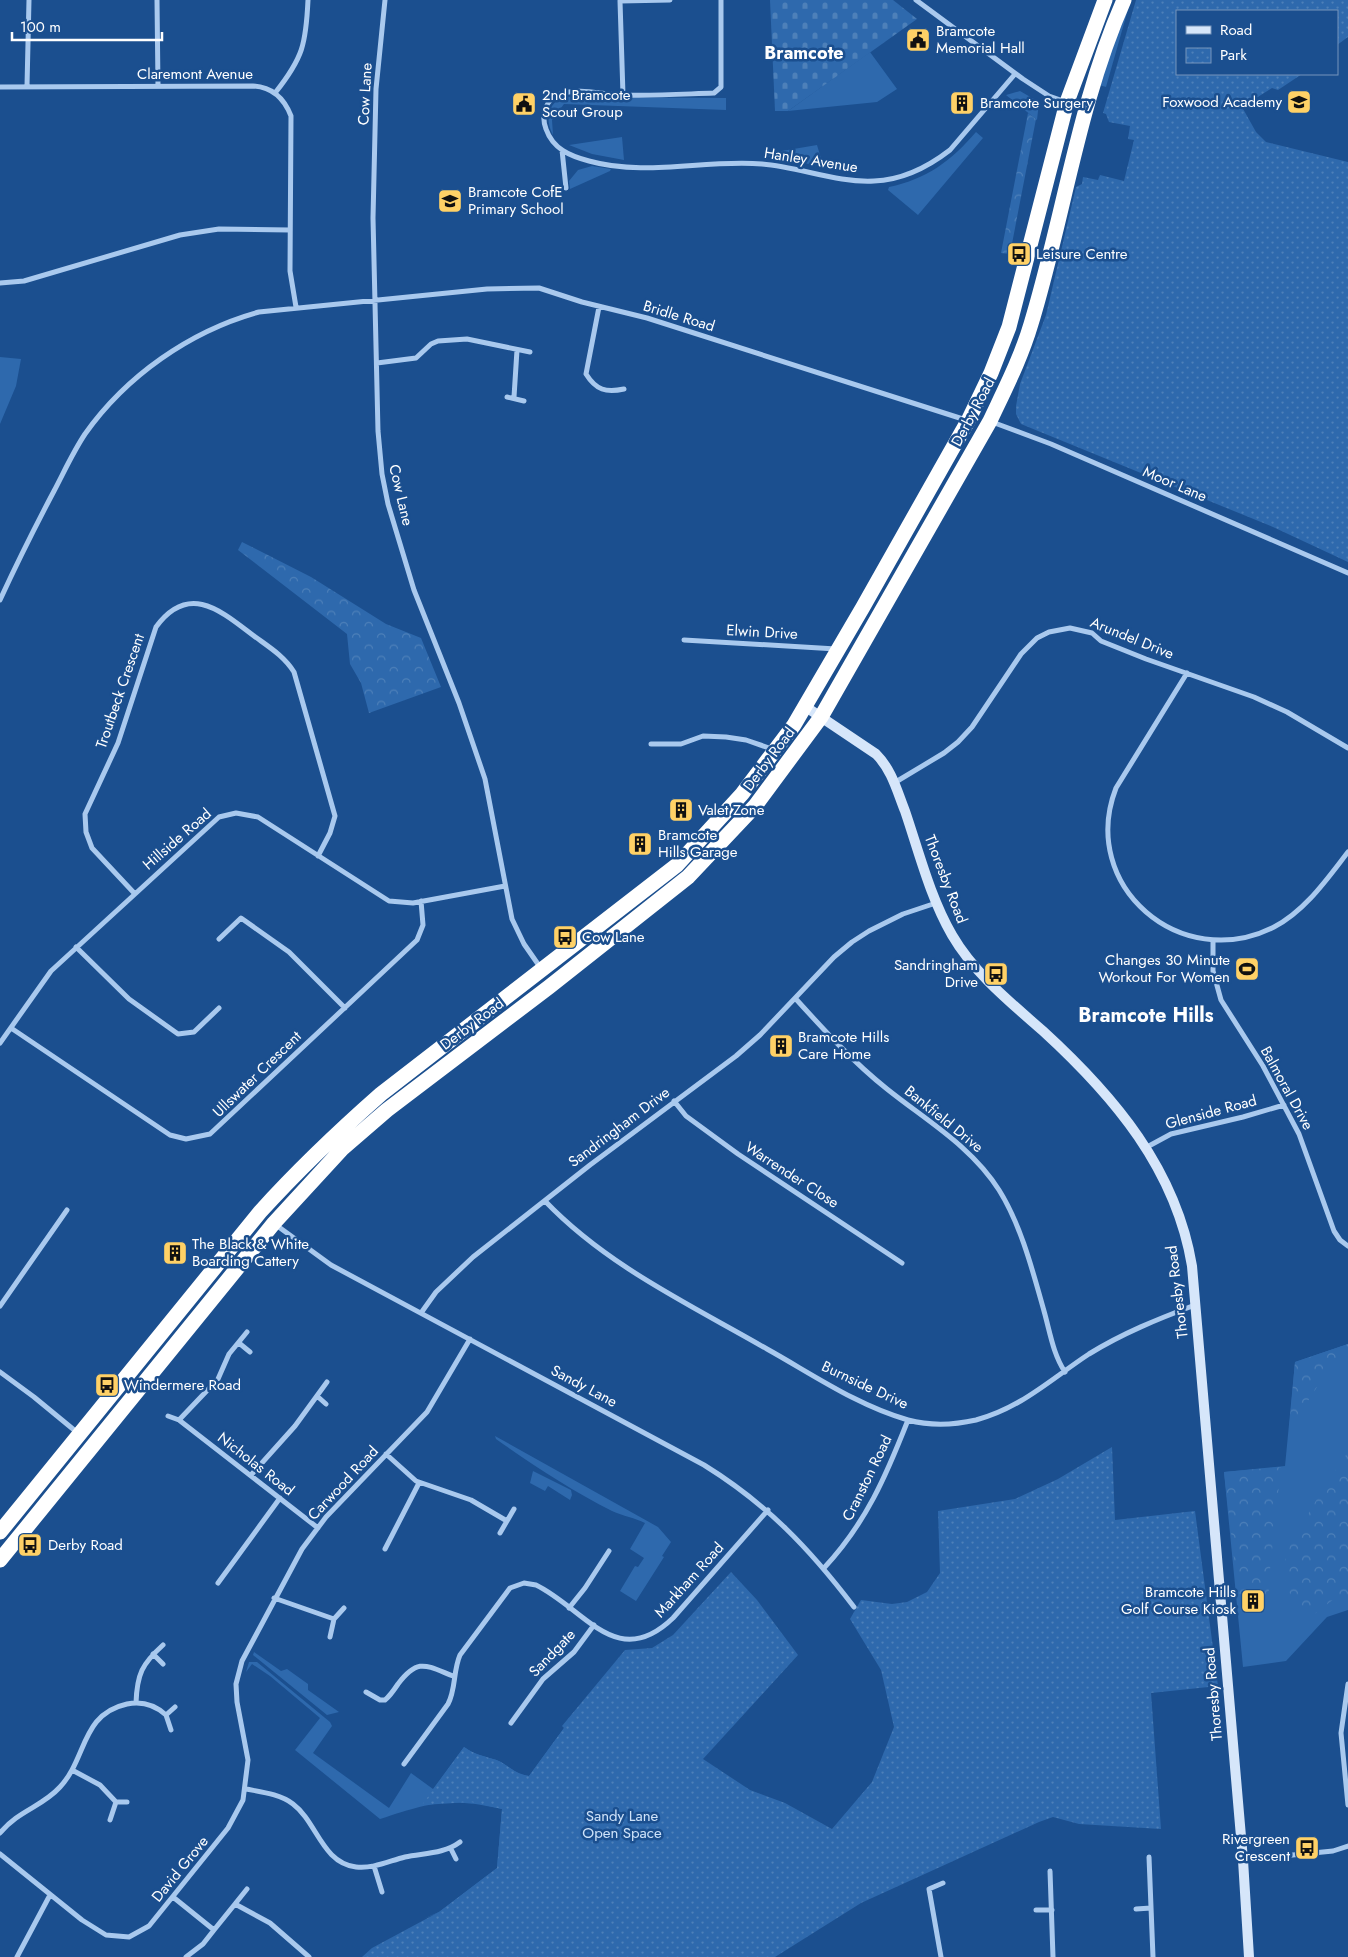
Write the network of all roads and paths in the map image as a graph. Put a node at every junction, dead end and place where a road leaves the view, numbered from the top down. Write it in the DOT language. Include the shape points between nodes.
graph roads {
  1 [pos="29,0"];
  2 [pos="157,0"];
  3 [pos="308,0"];
  4 [pos="385,0"];
  5 [pos="670,0"];
  6 [pos="721,0"];
  7 [pos="1105,0"];
  8 [pos="1124,0"];
  9 [pos="620,1"];
  10 [pos="921,1"];
  11 [pos="1015,74"];
  12 [pos="27,86"];
  13 [pos="158,86"];
  14 [pos="0,87"];
  15 [pos="275,93"];
  16 [pos="623,95"];
  17 [pos="1067,102"];
  18 [pos="562,150"];
  19 [pos="566,188"];
  20 [pos="290,230"];
  21 [pos="0,283"];
  22 [pos="376,302"];
  23 [pos="296,307"];
  24 [pos="598,307"];
  25 [pos="517,350"];
  26 [pos="530,352"];
  27 [pos="377,362"];
  28 [pos="624,389"];
  29 [pos="507,396"];
  30 [pos="514,397"];
  31 [pos="524,401"];
  32 [pos="968,421"];
  33 [pos="990,421"];
  34 [pos="1348,573"];
  35 [pos="0,600"];
  36 [pos="684,640"];
  37 [pos="839,649"];
  38 [pos="1187,673"];
  39 [pos="806,707"];
  40 [pos="821,717"];
  41 [pos="651,744"];
  42 [pos="1348,748"];
  43 [pos="776,750"];
  44 [pos="894,783"];
  45 [pos="1348,852"];
  46 [pos="318,856"];
  47 [pos="506,886"];
  48 [pos="134,894"];
  49 [pos="421,901"];
  50 [pos="936,903"];
  51 [pos="219,939"];
  52 [pos="1213,940"];
  53 [pos="76,947"];
  54 [pos="542,970"];
  55 [pos="795,998"];
  56 [pos="219,1008"];
  57 [pos="346,1008"];
  58 [pos="11,1028"];
  59 [pos="0,1043"];
  60 [pos="674,1101"];
  61 [pos="1284,1104"];
  62 [pos="1147,1147"];
  63 [pos="545,1202"];
  64 [pos="67,1210"];
  65 [pos="274,1223"];
  66 [pos="1348,1246"];
  67 [pos="902,1263"];
  68 [pos="1195,1305"];
  69 [pos="0,1306"];
  70 [pos="421,1313"];
  71 [pos="247,1332"];
  72 [pos="470,1339"];
  73 [pos="239,1343"];
  74 [pos="250,1352"];
  75 [pos="0,1372"];
  76 [pos="1065,1372"];
  77 [pos="326,1382"];
  78 [pos="316,1396"];
  79 [pos="326,1404"];
  80 [pos="168,1416"];
  81 [pos="179,1420"];
  82 [pos="908,1420"];
  83 [pos="80,1434"];
  84 [pos="386,1454"];
  85 [pos="251,1475"];
  86 [pos="420,1483"];
  87 [pos="280,1498"];
  88 [pos="514,1508"];
  89 [pos="768,1510"];
  90 [pos="507,1521"];
  91 [pos="318,1528"];
  92 [pos="0,1532"];
  93 [pos="500,1533"];
  94 [pos="385,1549"];
  95 [pos="610,1551"];
  96 [pos="0,1560"];
  97 [pos="824,1568"];
  98 [pos="218,1583"];
  99 [pos="274,1598"];
  100 [pos="854,1607"];
  101 [pos="344,1608"];
  102 [pos="569,1608"];
  103 [pos="334,1619"];
  104 [pos="594,1625"];
  105 [pos="330,1637"];
  106 [pos="163,1645"];
  107 [pos="246,1652"];
  108 [pos="153,1654"];
  109 [pos="162,1664"];
  110 [pos="453,1676"];
  111 [pos="1348,1684"];
  112 [pos="366,1692"];
  113 [pos="136,1702"];
  114 [pos="175,1707"];
  115 [pos="166,1715"];
  116 [pos="511,1723"];
  117 [pos="170,1730"];
  118 [pos="404,1764"];
  119 [pos="72,1770"];
  120 [pos="246,1789"];
  121 [pos="116,1802"];
  122 [pos="127,1802"];
  123 [pos="1348,1805"];
  124 [pos="110,1820"];
  125 [pos="0,1833"];
  126 [pos="460,1842"];
  127 [pos="1348,1846"];
  128 [pos="451,1849"];
  129 [pos="0,1854"];
  130 [pos="456,1858"];
  131 [pos="1149,1858"];
  132 [pos="1243,1860"];
  133 [pos="374,1866"];
  134 [pos="1050,1871"];
  135 [pos="943,1883"];
  136 [pos="247,1889"];
  137 [pos="382,1892"];
  138 [pos="50,1895"];
  139 [pos="173,1897"];
  140 [pos="235,1904"];
  141 [pos="1151,1908"];
  142 [pos="1136,1909"];
  143 [pos="1036,1910"];
  144 [pos="1052,1910"];
  145 [pos="214,1930"];
  146 [pos="304,1952"];
  147 [pos="17,1957"];
  148 [pos="186,1957"];
  149 [pos="299,1957"];
  150 [pos="309,1957"];
  151 [pos="941,1957"];
  152 [pos="1054,1957"];
  153 [pos="1154,1957"];
  154 [pos="1249,1957"];
  1 -- 12 [label="street"];
  2 -- 13 [label="street"];
  3 -- 15 [label="street" via="307,28 300,58"];
  4 -- 22 [label="street, Cow Lane" via="375,124 373,218"];
  5 -- 9 [label="street"];
  6 -- 16 [label="street" via="719,91"];
  7 -- 17 [label="highway, Derby Road"];
  8 -- 33 [label="highway, Derby Road" via="1087,102 1031,325 1014,372"];
  9 -- 16 [label="street"];
  10 -- 11 [label="street"];
  11 -- 17 [label="street" via="1049,96"];
  11 -- 18 [label="street, Hanley Avenue" via="940,158 909,174 875,181 763,164 629,167 589,161"];
  12 -- 13 [label="street, Claremont Avenue"];
  12 -- 14 [label="street, Claremont Avenue"];
  13 -- 15 [label="street, Claremont Avenue" via="253,86"];
  15 -- 20 [label="street" via="291,116"];
  16 -- 18 [label="street" via="571,92 554,97 546,107 544,122 550,138"];
  17 -- 32 [label="highway, Derby Road" via="1009,327 992,373"];
  18 -- 19 [label="street"];
  20 -- 21 [label="street" via="219,230 180,235 24,281"];
  20 -- 23 [label="street" via="290,271"];
  22 -- 23 [label="street, Bridle Road"];
  22 -- 24 [label="street, Bridle Road" via="521,287 539,288"];
  22 -- 27 [label="street, Cow Lane"];
  23 -- 35 [label="street, Bridle Road" via="236,318 202,333 155,364 111,402 78,445"];
  24 -- 28 [label="street" via="586,374 602,391"];
  24 -- 32 [label="street, Bridle Road" via="664,323"];
  25 -- 26 [label="street"];
  25 -- 27 [label="street" via="467,338 438,340 416,358"];
  25 -- 30 [label="street"];
  27 -- 47 [label="street, Cow Lane" via="379,454 388,504 414,590 485,779"];
  29 -- 30 [label="street"];
  30 -- 31 [label="street"];
  32 -- 37 [label="highway, Derby Road"];
  33 -- 34 [label="street, Moor Lane" via="1051,444"];
  33 -- 40 [label="highway, Derby Road"];
  36 -- 37 [label="street, Elwin Drive"];
  37 -- 39 [label="highway, Derby Road"];
  38 -- 42 [label="street, Arundel Drive" via="1254,697"];
  38 -- 44 [label="street, Arundel Drive" via="1100,640 1092,632 1070,628 1049,632 1037,638 1021,654 972,727 958,742"];
  38 -- 52 [label="street" via="1116,788 1109,813 1108,842 1120,882 1141,909 1170,929"];
  39 -- 40 [label="street, Thoresby Road"];
  39 -- 43 [label="highway, Derby Road"];
  40 -- 44 [label="street, Thoresby Road" via="876,754 888,768"];
  40 -- 65 [label="highway, Derby Road" via="755,806 688,877 387,1110 343,1148"];
  41 -- 43 [label="street" via="681,744 703,736 726,737"];
  43 -- 54 [label="highway, Derby Road" via="722,817 677,865"];
  44 -- 50 [label="street, Thoresby Road"];
  45 -- 52 [label="street" via="1310,899 1274,927 1249,936"];
  46 -- 48 [label="street, Hillside Road" via="258,817 247,813 228,814 208,826"];
  46 -- 48 [label="street, Troutbeck Crescent" via="334,823 334,810 294,672 285,659 214,607 187,605 169,612 156,626 118,743 85,814 86,832 92,848"];
  46 -- 49 [label="street, Hillside Road" via="389,901 404,904"];
  47 -- 49 [label="street, Hillside Road"];
  47 -- 54 [label="street, Cow Lane" via="516,929"];
  48 -- 53 [label="street, Hillside Road"];
  49 -- 57 [label="street, Ullswater Crescent" via="424,925 417,940"];
  50 -- 55 [label="street, Sandringham Drive" via="903,914 869,931 834,957"];
  50 -- 62 [label="street, Thoresby Road" via="951,935 978,971 1104,1091"];
  51 -- 57 [label="street" via="241,918 289,952"];
  52 -- 61 [label="street, Balmoral Drive" via="1213,971 1221,1000"];
  53 -- 56 [label="street" via="129,999 178,1034 194,1032"];
  53 -- 58 [label="street, Hillside Road" via="51,971"];
  54 -- 83 [label="highway, Derby Road" via="381,1094 293,1177 260,1212"];
  55 -- 60 [label="street, Sandringham Drive" via="736,1056"];
  55 -- 76 [label="street, Bankfield Drive" via="871,1076 957,1142 987,1172 1001,1193 1019,1235 1038,1287 1057,1357"];
  57 -- 58 [label="street, Ullswater Crescent" via="219,1128 210,1134 186,1139 165,1133"];
  58 -- 59 [label="street, Hillside Road"];
  60 -- 63 [label="street, Sandringham Drive"];
  60 -- 67 [label="street, Warrender Close" via="686,1116 738,1154"];
  61 -- 62 [label="street, Glenside Road" via="1171,1134"];
  61 -- 66 [label="street, Balmoral Drive" via="1311,1162 1334,1231"];
  62 -- 68 [label="street, Thoresby Road" via="1167,1184 1184,1230 1192,1266"];
  63 -- 70 [label="street, Sandringham Drive" via="472,1257 436,1292"];
  63 -- 82 [label="street, Burnside Drive" via="630,1270 842,1391"];
  64 -- 69 [label="street"];
  65 -- 70 [label="street, Sandy Lane" via="331,1265"];
  65 -- 96 [label="highway, Derby Road"];
  68 -- 76 [label="street, Burnside Drive" via="1113,1340"];
  68 -- 132 [label="street, Thoresby Road"];
  70 -- 72 [label="street, Sandy Lane"];
  71 -- 73 [label="street"];
  72 -- 84 [label="street, Carwood Road" via="432,1406"];
  72 -- 89 [label="street, Sandy Lane" via="704,1465"];
  73 -- 74 [label="street"];
  73 -- 81 [label="street" via="229,1354 218,1378"];
  75 -- 83 [label="street"];
  76 -- 82 [label="street, Burnside Drive" via="1026,1399 982,1418 949,1423"];
  77 -- 78 [label="street"];
  78 -- 79 [label="street"];
  78 -- 85 [label="street" via="295,1426"];
  80 -- 81 [label="street, Nicholas Road"];
  81 -- 85 [label="street, Nicholas Road"];
  82 -- 97 [label="street, Cranston Road" via="865,1517"];
  83 -- 92 [label="highway, Derby Road"];
  84 -- 86 [label="street"];
  84 -- 91 [label="street, Carwood Road"];
  85 -- 87 [label="street, Nicholas Road"];
  86 -- 90 [label="street" via="471,1500"];
  86 -- 94 [label="street"];
  87 -- 91 [label="street, Nicholas Road"];
  87 -- 98 [label="street"];
  88 -- 90 [label="street"];
  89 -- 97 [label="street, Sandy Lane"];
  89 -- 104 [label="street, Markham Road" via="658,1632 640,1639 626,1639 608,1635"];
  90 -- 93 [label="street"];
  91 -- 99 [label="street, Carwood Road"];
  95 -- 102 [label="street"];
  97 -- 100 [label="street, Sandy Lane"];
  99 -- 103 [label="street"];
  99 -- 107 [label="street, Carwood Road"];
  101 -- 103 [label="street"];
  102 -- 104 [label="street, Markham Road"];
  102 -- 110 [label="street, Markham Road" via="536,1584 524,1583 510,1588 460,1655"];
  103 -- 105 [label="street"];
  104 -- 116 [label="street, Sandgate" via="574,1652 543,1679"];
  106 -- 108 [label="street"];
  107 -- 120 [label="street, David Grove" via="236,1684 248,1760"];
  108 -- 109 [label="street"];
  108 -- 113 [label="street" via="139,1674"];
  110 -- 112 [label="street" via="425,1665 417,1666 407,1672 385,1700"];
  110 -- 118 [label="street, Markham Road" via="448,1704"];
  111 -- 123 [label="street" via="1341,1733"];
  113 -- 115 [label="street"];
  113 -- 119 [label="street" via="111,1709 98,1719"];
  114 -- 115 [label="street"];
  115 -- 117 [label="street"];
  119 -- 121 [label="street" via="100,1785"];
  119 -- 125 [label="street" via="52,1795 19,1814"];
  120 -- 133 [label="street" via="272,1794 295,1806 338,1861 356,1867"];
  120 -- 139 [label="street, David Grove" via="228,1828"];
  121 -- 122 [label="street"];
  121 -- 124 [label="street"];
  126 -- 128 [label="street"];
  127 -- 132 [label="street" via="1333,1851"];
  128 -- 130 [label="street"];
  128 -- 133 [label="street"];
  129 -- 138 [label="street, David Grove"];
  131 -- 141 [label="street"];
  132 -- 154 [label="street, Thoresby Road"];
  133 -- 137 [label="street"];
  134 -- 144 [label="street"];
  135 -- 151 [label="street" via="929,1889"];
  136 -- 140 [label="street"];
  138 -- 139 [label="street, David Grove" via="100,1932 123,1938 149,1926"];
  138 -- 147 [label="street"];
  139 -- 145 [label="street"];
  140 -- 145 [label="street"];
  140 -- 146 [label="street" via="270,1923"];
  141 -- 142 [label="street"];
  141 -- 153 [label="street"];
  143 -- 144 [label="street"];
  144 -- 152 [label="street"];
  145 -- 148 [label="street"];
  146 -- 149 [label="street"];
  146 -- 150 [label="street"];
}
